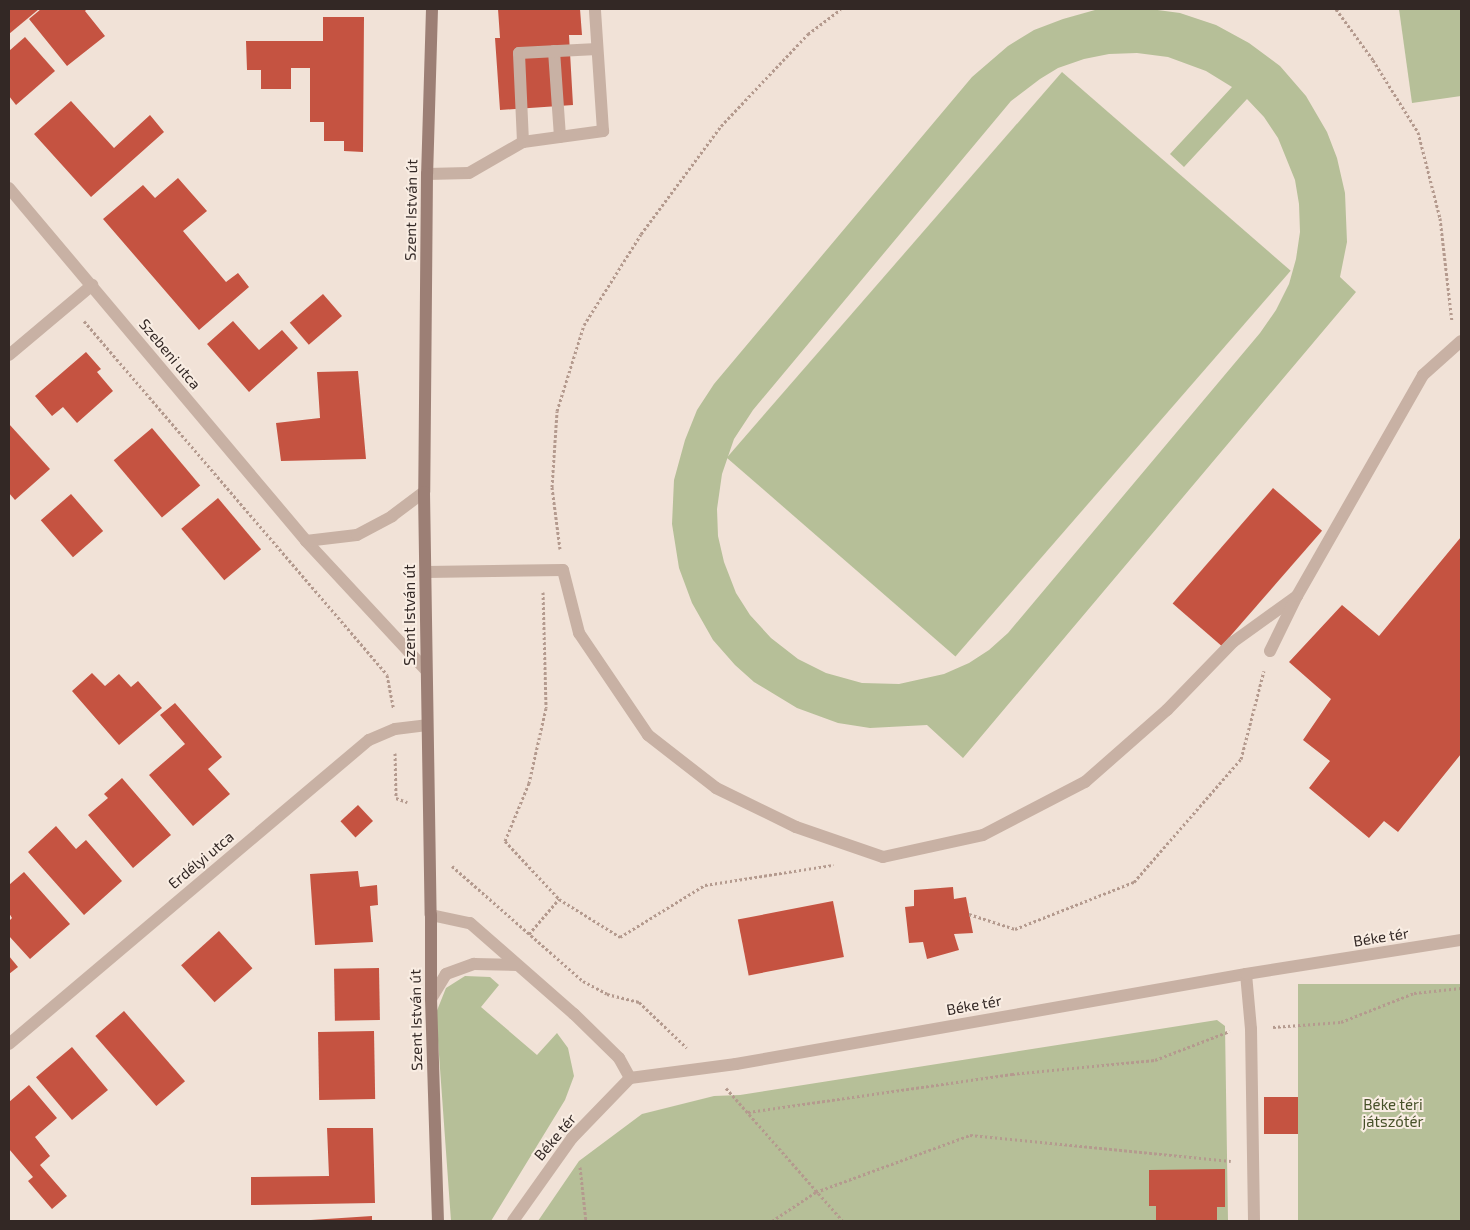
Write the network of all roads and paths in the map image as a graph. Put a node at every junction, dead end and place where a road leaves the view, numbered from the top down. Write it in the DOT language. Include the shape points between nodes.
graph roads {
  1 [pos="432,9"];
  2 [pos="595,9"];
  3 [pos="841,9"];
  4 [pos="1336,9"];
  5 [pos="598,49"];
  6 [pos="554,51"];
  7 [pos="560,136"];
  8 [pos="523,142"];
  9 [pos="427,174"];
  10 [pos="9,188"];
  11 [pos="92,286"];
  12 [pos="70,304"];
  13 [pos="1458,344"];
  14 [pos="9,355"];
  15 [pos="424,492"];
  16 [pos="306,541"];
  17 [pos="543,570"];
  18 [pos="563,570"];
  19 [pos="426,572"];
  20 [pos="1297,596"];
  21 [pos="1270,652"];
  22 [pos="426,670"];
  23 [pos="427,724"];
  24 [pos="395,730"];
  25 [pos="428,803"];
  26 [pos="448,862"];
  27 [pos="836,864"];
  28 [pos="559,899"];
  29 [pos="969,914"];
  30 [pos="431,915"];
  31 [pos="529,934"];
  32 [pos="1461,940"];
  33 [pos="517,965"];
  34 [pos="1246,974"];
  35 [pos="1461,988"];
  36 [pos="431,999"];
  37 [pos="1251,1029"];
  38 [pos="9,1044"];
  39 [pos="707,1067"];
  40 [pos="630,1078"];
  41 [pos="719,1089"];
  42 [pos="728,1089"];
  43 [pos="1231,1161"];
  44 [pos="579,1162"];
  45 [pos="816,1192"];
  46 [pos="438,1221"];
  47 [pos="513,1221"];
  48 [pos="586,1221"];
  49 [pos="772,1221"];
  50 [pos="843,1221"];
  51 [pos="1254,1221"];
  1 -- 9 [label="street, Szent István út"];
  2 -- 5 [label="street"];
  3 -- 18 [label="path" via="808,34 721,126 641,234 584,325 557,411 552,488"];
  4 -- 13 [label="path" via="1418,132 1440,218"];
  5 -- 6 [label="street"];
  5 -- 7 [label="street" via="603,131"];
  6 -- 7 [label="street"];
  6 -- 8 [label="street" via="519,53"];
  7 -- 8 [label="street"];
  8 -- 9 [label="street" via="469,173"];
  9 -- 15 [label="street, Szent István út"];
  10 -- 11 [label="street, Szebeni utca"];
  11 -- 12 [label="street"];
  11 -- 16 [label="street, Szebeni utca"];
  12 -- 14 [label="street"];
  12 -- 24 [label="path" via="387,675"];
  13 -- 20 [label="street" via="1422,375"];
  15 -- 16 [label="street" via="392,516 357,534"];
  15 -- 19 [label="street, Szent István út"];
  16 -- 22 [label="street, Szebeni utca"];
  17 -- 18 [label="street"];
  17 -- 19 [label="street"];
  17 -- 28 [label="path" via="546,708 529,783 505,841"];
  18 -- 20 [label="street" via="579,633 648,735 716,788 796,827 884,857 983,835 1085,782 1167,710 1233,642"];
  19 -- 22 [label="street, Szent István út"];
  20 -- 21 [label="street"];
  21 -- 29 [label="path" via="1240,759 1134,882 1015,929"];
  22 -- 23 [label="street, Szent István út"];
  23 -- 24 [label="street, Erdélyi utca"];
  23 -- 25 [label="street, Szent István út"];
  24 -- 25 [label="path" via="396,798 402,802"];
  24 -- 38 [label="street, Erdélyi utca" via="369,740"];
  25 -- 30 [label="street, Szent István út"];
  26 -- 31 [label="path"];
  27 -- 28 [label="path" via="705,885 620,937"];
  28 -- 31 [label="path"];
  30 -- 33 [label="street" via="470,923"];
  30 -- 36 [label="street, Szent István út"];
  31 -- 39 [label="path" via="583,981 606,994 640,1002"];
  32 -- 34 [label="street, Béke tér"];
  33 -- 36 [label="street" via="474,964 446,974"];
  33 -- 40 [label="street" via="574,1014 618,1058"];
  34 -- 37 [label="street"];
  34 -- 39 [label="street, Béke tér"];
  35 -- 37 [label="path" via="1414,992 1341,1022"];
  36 -- 46 [label="street, Szent István út"];
  37 -- 45 [label="path" via="1229,1031 1155,1060 1012,1074 747,1112"];
  37 -- 51 [label="street"];
  39 -- 40 [label="street, Béke tér"];
  40 -- 47 [label="street, Béke tér" via="572,1138"];
  41 -- 42 [label="path"];
  43 -- 45 [label="path" via="970,1135"];
  44 -- 48 [label="path"];
  45 -- 49 [label="path"];
  45 -- 50 [label="path"];
}
